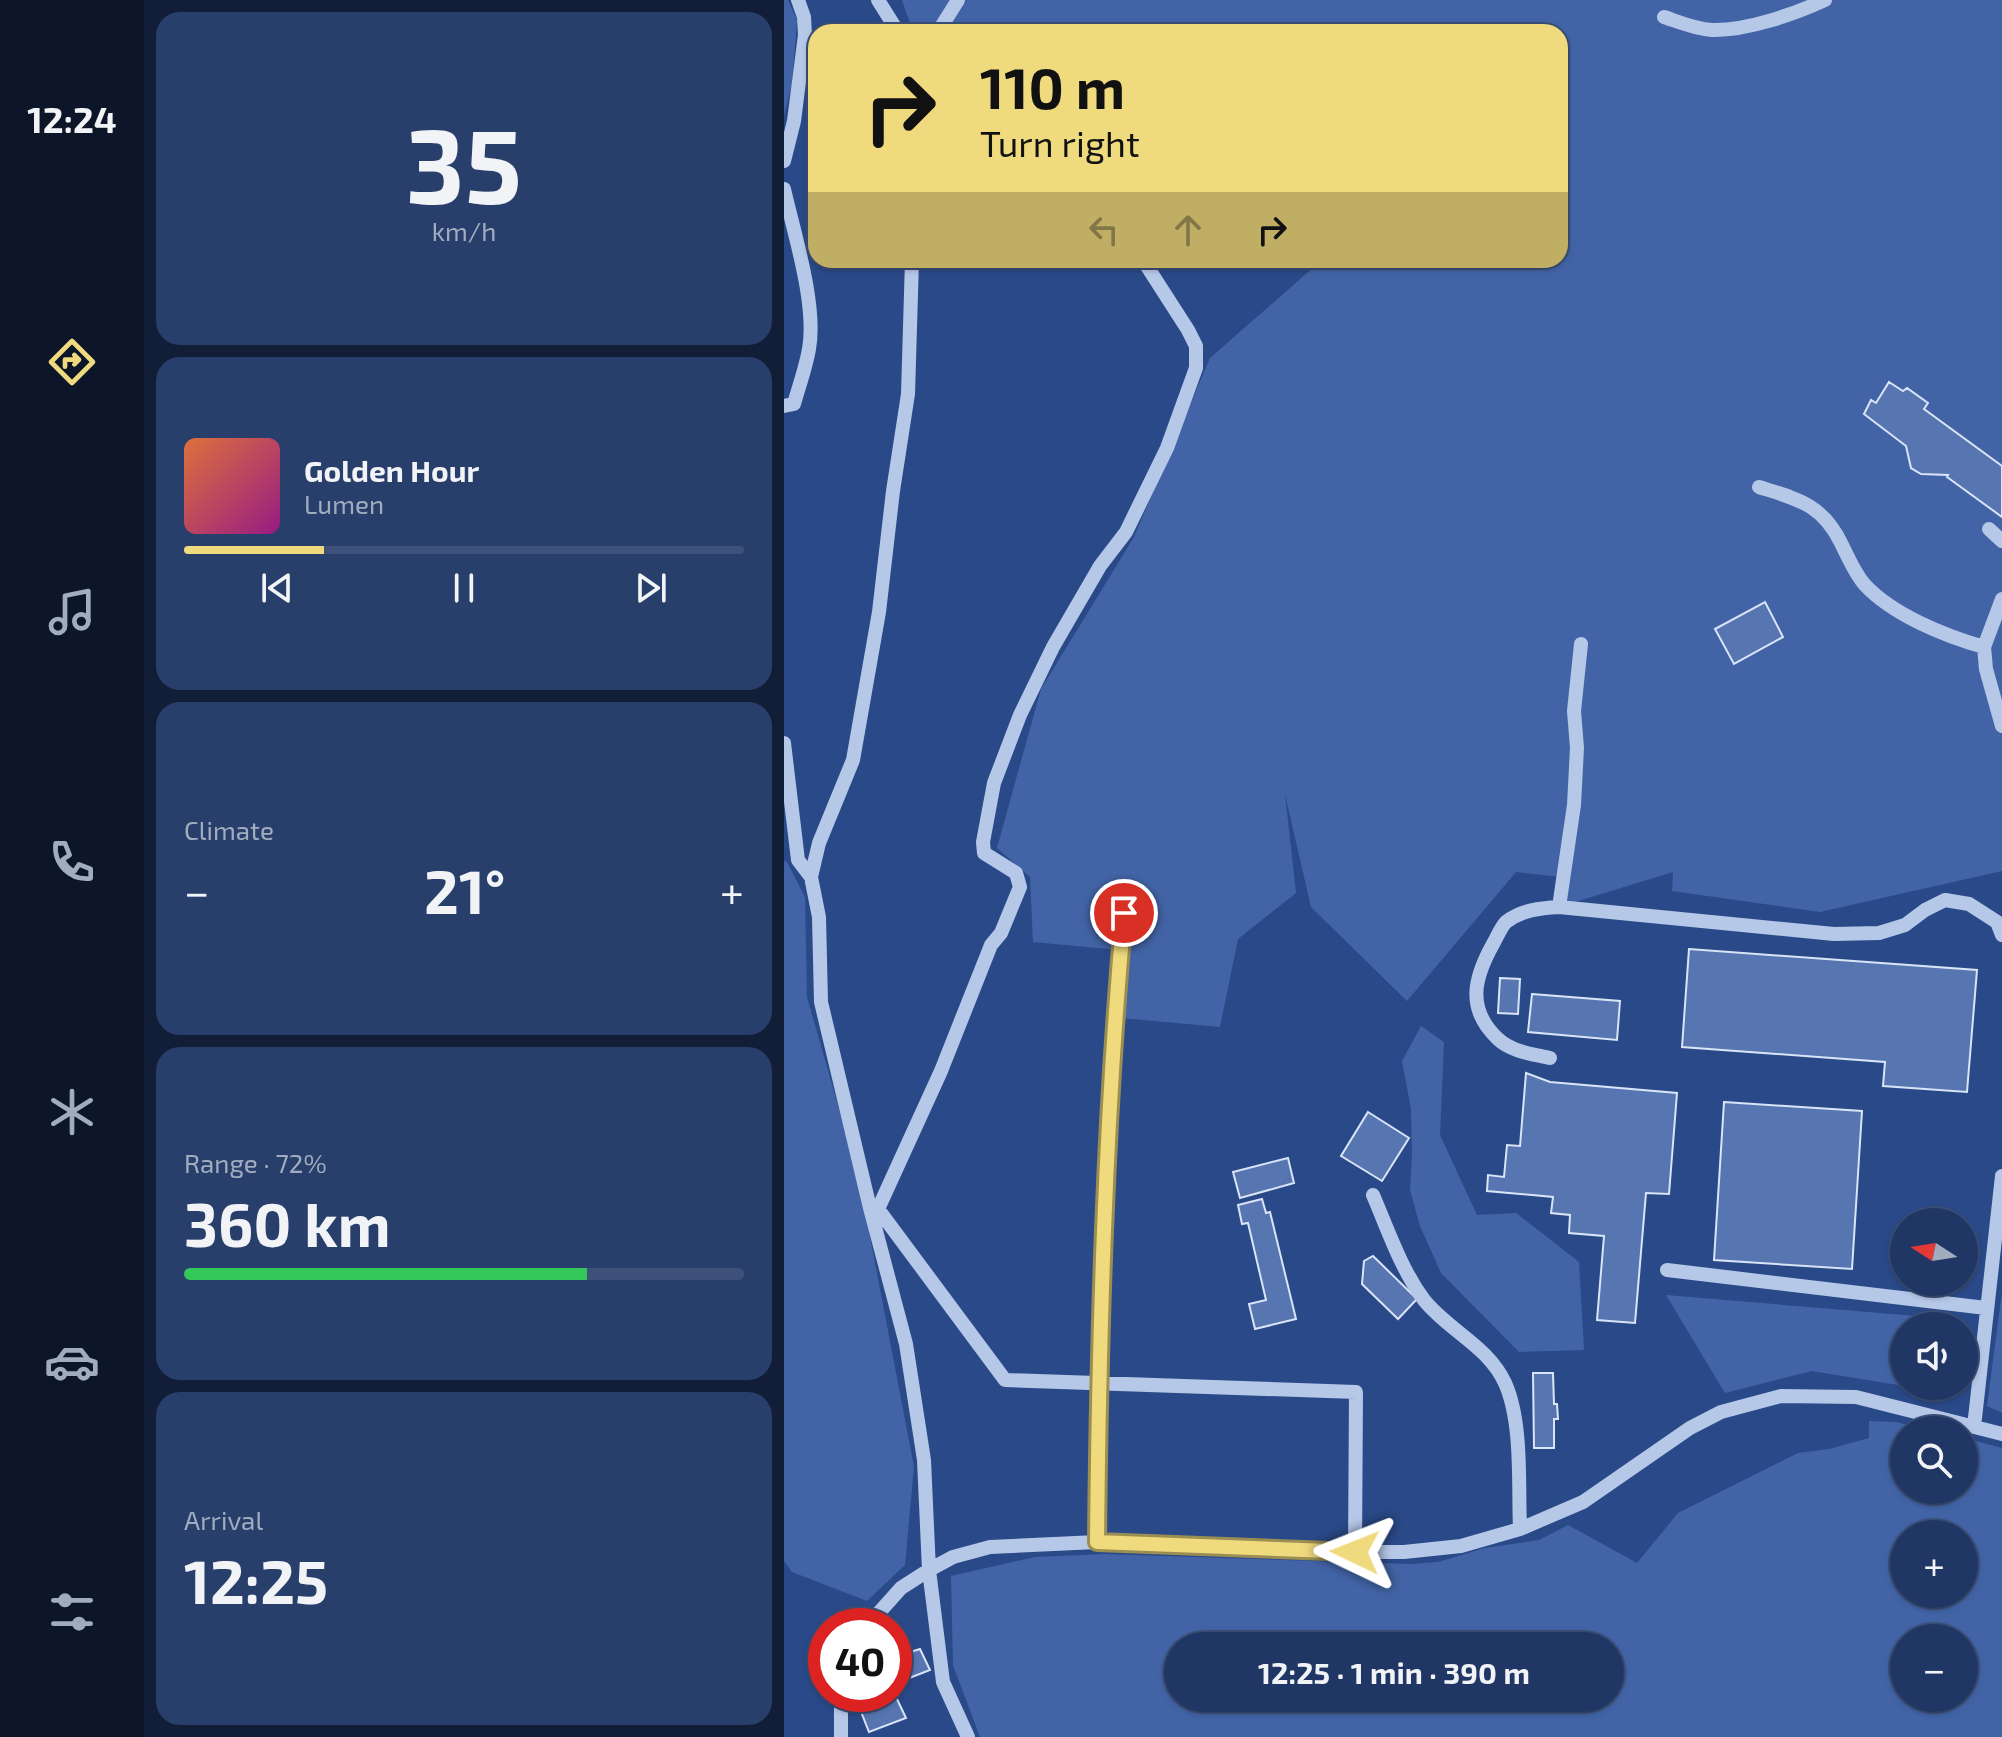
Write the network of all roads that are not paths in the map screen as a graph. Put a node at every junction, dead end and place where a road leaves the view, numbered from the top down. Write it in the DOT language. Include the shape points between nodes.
graph roads {
  1 [pos="798,0"];
  2 [pos="878,0"];
  3 [pos="958,0"];
  4 [pos="1825,0"];
  5 [pos="1664,17"];
  6 [pos="893,24"];
  7 [pos="943,24"];
  8 [pos="784,161"];
  9 [pos="784,189"];
  10 [pos="912,268"];
  11 [pos="1148,268"];
  12 [pos="784,406"];
  13 [pos="1759,487"];
  14 [pos="1989,529"];
  15 [pos="2002,541"];
  16 [pos="2002,599"];
  17 [pos="1581,644"];
  18 [pos="1984,647"];
  19 [pos="2002,726"];
  20 [pos="784,743"];
  21 [pos="811,877"];
  22 [pos="1559,907"];
  23 [pos="1124,913"];
  24 [pos="2002,935"];
  25 [pos="1550,1058"];
  26 [pos="2002,1176"];
  27 [pos="1373,1195"];
  28 [pos="874,1209"];
  29 [pos="1667,1270"];
  30 [pos="1986,1308"];
  31 [pos="1099,1384"];
  32 [pos="1931,1416"];
  33 [pos="1975,1416"];
  34 [pos="1978,1428"];
  35 [pos="2002,1434"];
  36 [pos="1520,1529"];
  37 [pos="1097,1542"];
  38 [pos="1355,1552"];
  39 [pos="929,1570"];
  40 [pos="883,1608"];
  41 [pos="840,1712"];
  42 [pos="841,1737"];
  43 [pos="968,1737"];
  1 -- 8 [label="street" via="805,35"];
  2 -- 6 [label="street"];
  3 -- 7 [label="street"];
  4 -- 5 [label="street" via="1776,19 1714,30"];
  9 -- 12 [label="street" via="810,318 809,347 794,404"];
  10 -- 21 [label="street" via="908,394 879,612 853,760"];
  11 -- 28 [label="street" via="1196,346 1196,368 1167,448 1126,532 1053,647 1004,753 984,853 1016,873 1020,887 941,1071"];
  13 -- 18 [label="street" via="1815,508 1831,523 1865,585 1909,618"];
  14 -- 15 [label="street"];
  16 -- 18 [label="street"];
  17 -- 22 [label="street" via="1574,711 1574,805"];
  18 -- 19 [label="street"];
  20 -- 21 [label="street" via="798,860"];
  21 -- 28 [label="street" via="819,917 821,1002"];
  22 -- 24 [label="street" via="1834,934 1879,933 1905,925 1945,900 1969,904 1997,922"];
  22 -- 25 [label="street" via="1533,909 1505,923 1481,965 1474,995 1498,1039 1516,1050"];
  23 -- 31 [label="street"];
  26 -- 30 [label="street"];
  27 -- 36 [label="street" via="1396,1251 1425,1301 1485,1353 1505,1383 1513,1410"];
  28 -- 31 [label="street" via="1005,1380"];
  28 -- 39 [label="street" via="911,1373 924,1460"];
  29 -- 30 [label="street"];
  30 -- 33 [label="street"];
  31 -- 37 [label="street"];
  31 -- 38 [label="street" via="1356,1392"];
  32 -- 36 [label="street" via="1856,1397 1781,1396 1721,1412 1583,1502"];
  34 -- 35 [label="street"];
  36 -- 38 [label="street" via="1461,1546"];
  37 -- 38 [label="street"];
  37 -- 39 [label="street" via="990,1547"];
  39 -- 40 [label="street"];
  39 -- 43 [label="street" via="943,1682"];
  41 -- 42 [label="street"];
}
